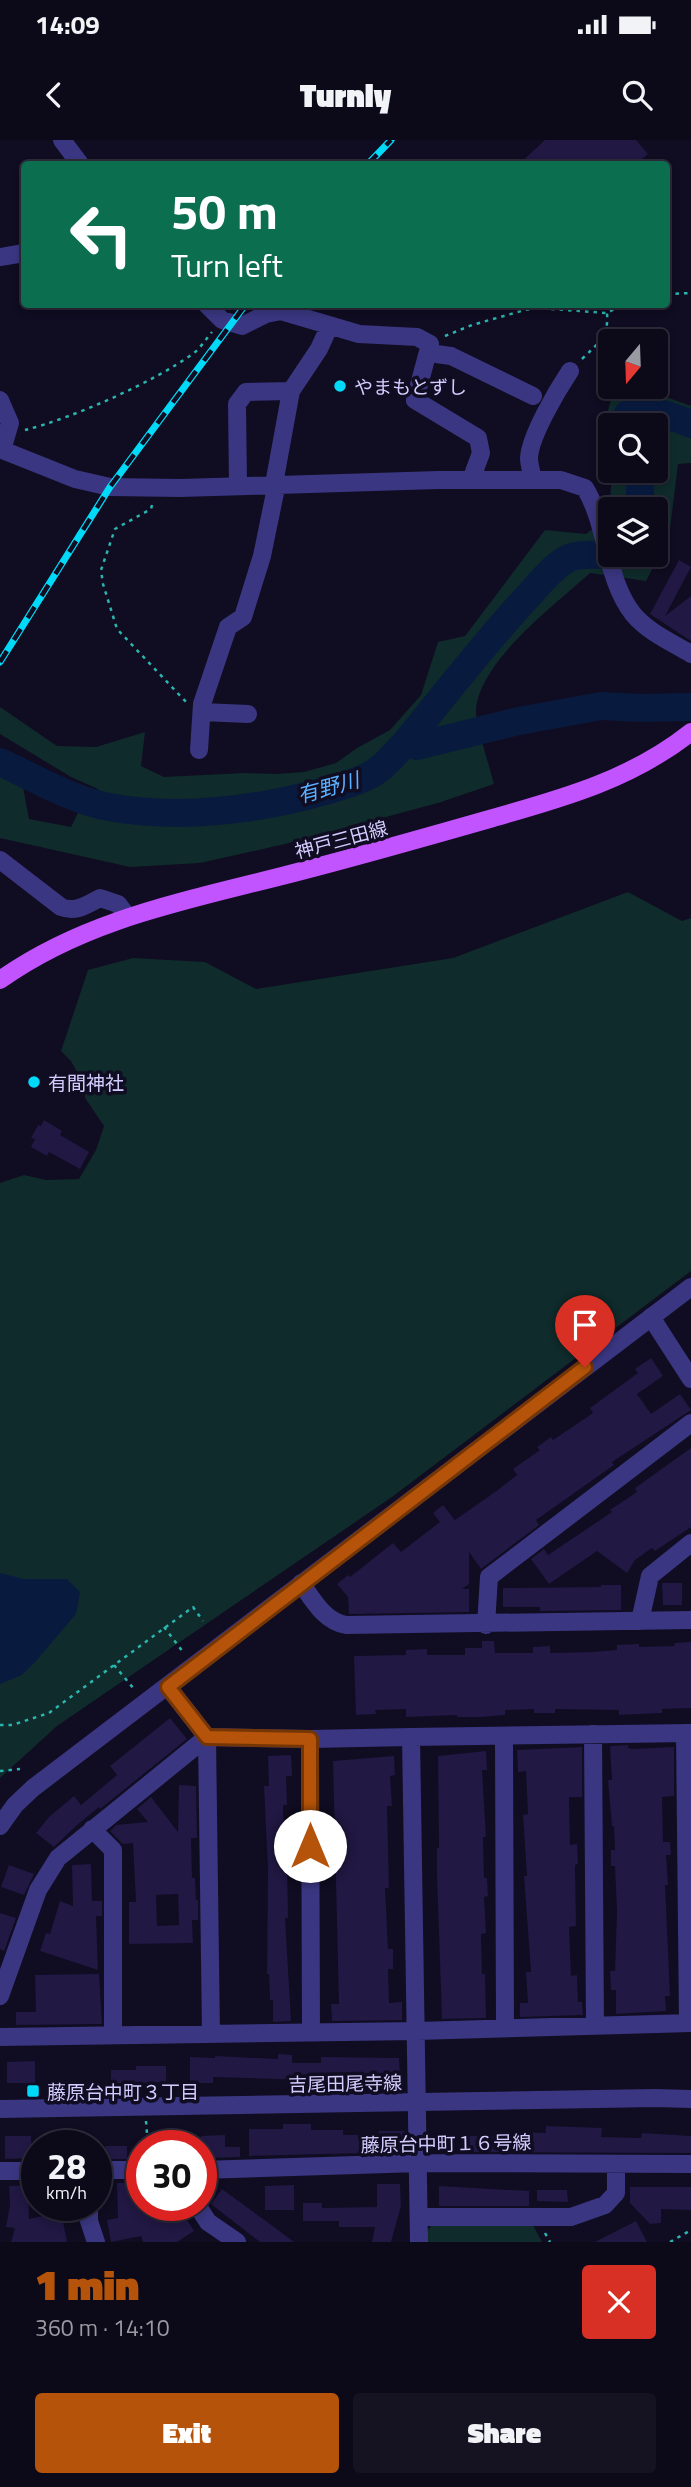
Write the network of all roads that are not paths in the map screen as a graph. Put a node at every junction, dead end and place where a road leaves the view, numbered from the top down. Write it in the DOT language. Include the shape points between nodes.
graph roads {
  1 [pos="62,140"];
  2 [pos="78,161"];
  3 [pos="21,254"];
  4 [pos="0,257"];
  5 [pos="210,308"];
  6 [pos="328,308"];
  7 [pos="326,324"];
  8 [pos="429,349"];
  9 [pos="570,371"];
  10 [pos="291,391"];
  11 [pos="533,396"];
  12 [pos="0,400"];
  13 [pos="1,449"];
  14 [pos="471,480"];
  15 [pos="533,480"];
  16 [pos="275,484"];
  17 [pos="239,485"];
  18 [pos="691,654"];
  19 [pos="202,712"];
  20 [pos="247,714"];
  21 [pos="691,732"];
  22 [pos="199,750"];
  23 [pos="0,860"];
  24 [pos="127,916"];
  25 [pos="0,980"];
  26 [pos="691,1287"];
  27 [pos="651,1317"];
  28 [pos="691,1379"];
  29 [pos="691,1423"];
  30 [pos="691,1543"];
  31 [pos="301,1583"];
  32 [pos="691,1620"];
  33 [pos="640,1621"];
  34 [pos="486,1625"];
  35 [pos="168,1687"];
  36 [pos="688,1733"];
  37 [pos="593,1734"];
  38 [pos="504,1736"];
  39 [pos="207,1737"];
  40 [pos="411,1737"];
  41 [pos="310,1739"];
  42 [pos="0,1826"];
  43 [pos="92,1829"];
  44 [pos="0,1996"];
  45 [pos="689,2023"];
  46 [pos="596,2025"];
  47 [pos="505,2028"];
  48 [pos="417,2031"];
  49 [pos="311,2032"];
  50 [pos="211,2034"];
  51 [pos="113,2035"];
  52 [pos="0,2037"];
  53 [pos="691,2099"];
  54 [pos="417,2103"];
  55 [pos="0,2109"];
  56 [pos="419,2163"];
  57 [pos="616,2164"];
  58 [pos="691,2164"];
  59 [pos="217,2169"];
  60 [pos="0,2171"];
  61 [pos="21,2171"];
  62 [pos="419,2217"];
  63 [pos="89,2221"];
  64 [pos="207,2221"];
  65 [pos="96,2242"];
  66 [pos="237,2242"];
  67 [pos="419,2242"];
  1 -- 2 [label="street"];
  3 -- 4 [label="street"];
  5 -- 7 [label="street" via="222,320 242,327 281,311"];
  6 -- 7 [label="street"];
  7 -- 8 [label="street" via="371,335 417,337"];
  7 -- 10 [label="street" via="319,349"];
  8 -- 11 [label="street"];
  8 -- 14 [label="street" via="415,400 478,438 481,453"];
  9 -- 15 [label="street" via="533,440 529,460"];
  10 -- 16 [label="street"];
  10 -- 17 [label="street" via="246,392 237,404"];
  12 -- 13 [label="street" via="10,423"];
  13 -- 17 [label="street" via="75,479 110,487"];
  14 -- 15 [label="street"];
  14 -- 16 [label="street"];
  15 -- 18 [label="street" via="561,480 585,488 595,505 621,594 634,615 655,634"];
  16 -- 17 [label="street"];
  16 -- 19 [label="street" via="262,556 243,617 228,627"];
  19 -- 20 [label="street"];
  19 -- 22 [label="street"];
  21 -- 24 [label="main road, 神戸三田線" via="626,774 563,798"];
  23 -- 24 [label="street" via="70,911 100,898 118,904"];
  24 -- 25 [label="main road, 神戸三田線" via="48,949"];
  26 -- 27 [label="street"];
  27 -- 28 [label="street"];
  27 -- 31 [label="street"];
  29 -- 34 [label="street" via="489,1577"];
  30 -- 33 [label="street" via="650,1576"];
  31 -- 34 [label="street" via="323,1614 338,1624"];
  31 -- 35 [label="street"];
  32 -- 33 [label="street"];
  33 -- 34 [label="street"];
  35 -- 39 [label="street"];
  35 -- 42 [label="street" via="33,1788"];
  36 -- 37 [label="street"];
  36 -- 45 [label="street"];
  37 -- 38 [label="street"];
  37 -- 46 [label="street"];
  38 -- 40 [label="street"];
  38 -- 47 [label="street"];
  39 -- 41 [label="street"];
  39 -- 43 [label="street"];
  39 -- 50 [label="street"];
  40 -- 41 [label="street"];
  40 -- 48 [label="street"];
  41 -- 49 [label="street"];
  43 -- 44 [label="street" via="58,1858 38,1890"];
  43 -- 51 [label="street" via="113,1850"];
  45 -- 46 [label="street"];
  46 -- 47 [label="street"];
  47 -- 48 [label="street"];
  48 -- 49 [label="street"];
  48 -- 54 [label="street"];
  49 -- 50 [label="street"];
  50 -- 51 [label="street"];
  51 -- 52 [label="street"];
  53 -- 54 [label="street, 吉尾田尾寺線"];
  54 -- 55 [label="street, 吉尾田尾寺線"];
  54 -- 56 [label="street"];
  56 -- 57 [label="street, 藤原台中町１６号線"];
  56 -- 59 [label="street, 藤原台中町１６号線"];
  56 -- 62 [label="street"];
  57 -- 58 [label="street, 藤原台中町１６号線"];
  57 -- 62 [label="street" via="616,2193 605,2205 571,2217"];
  60 -- 61 [label="street"];
  62 -- 67 [label="street"];
  63 -- 65 [label="street"];
  64 -- 66 [label="street"];
}
